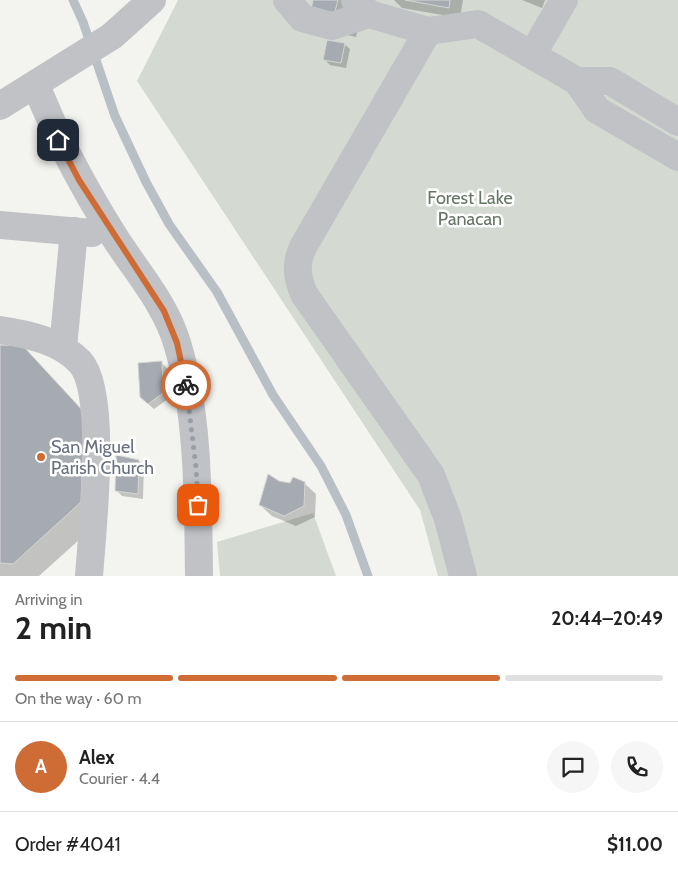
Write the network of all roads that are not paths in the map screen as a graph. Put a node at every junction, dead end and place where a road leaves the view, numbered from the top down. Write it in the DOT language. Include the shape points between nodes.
graph roads {
  1 [pos="152,0"];
  2 [pos="286,0"];
  3 [pos="564,0"];
  4 [pos="362,7"];
  5 [pos="428,31"];
  6 [pos="532,55"];
  7 [pos="577,81"];
  8 [pos="36,85"];
  9 [pos="0,106"];
  10 [pos="678,122"];
  11 [pos="678,157"];
  12 [pos="0,224"];
  13 [pos="74,231"];
  14 [pos="113,235"];
  15 [pos="0,330"];
  16 [pos="63,348"];
  17 [pos="89,576"];
  18 [pos="199,576"];
  19 [pos="463,576"];
  1 -- 8 [label="street" via="112,36"];
  2 -- 4 [label="street" via="302,18 332,26"];
  3 -- 6 [label="street"];
  4 -- 5 [label="street"];
  5 -- 6 [label="street" via="478,24"];
  5 -- 19 [label="street" via="303,247 297,272 304,294 430,475 445,511"];
  6 -- 7 [label="street"];
  7 -- 10 [label="street" via="610,81"];
  7 -- 11 [label="street" via="598,110"];
  8 -- 9 [label="street"];
  8 -- 14 [label="street" via="68,160"];
  12 -- 13 [label="street"];
  13 -- 14 [label="street"];
  13 -- 16 [label="street"];
  14 -- 18 [label="street" via="164,311 177,343 188,395 196,467"];
  15 -- 16 [label="street" via="22,333"];
  16 -- 17 [label="street" via="81,363 89,382 94,410 95,470"];
}
